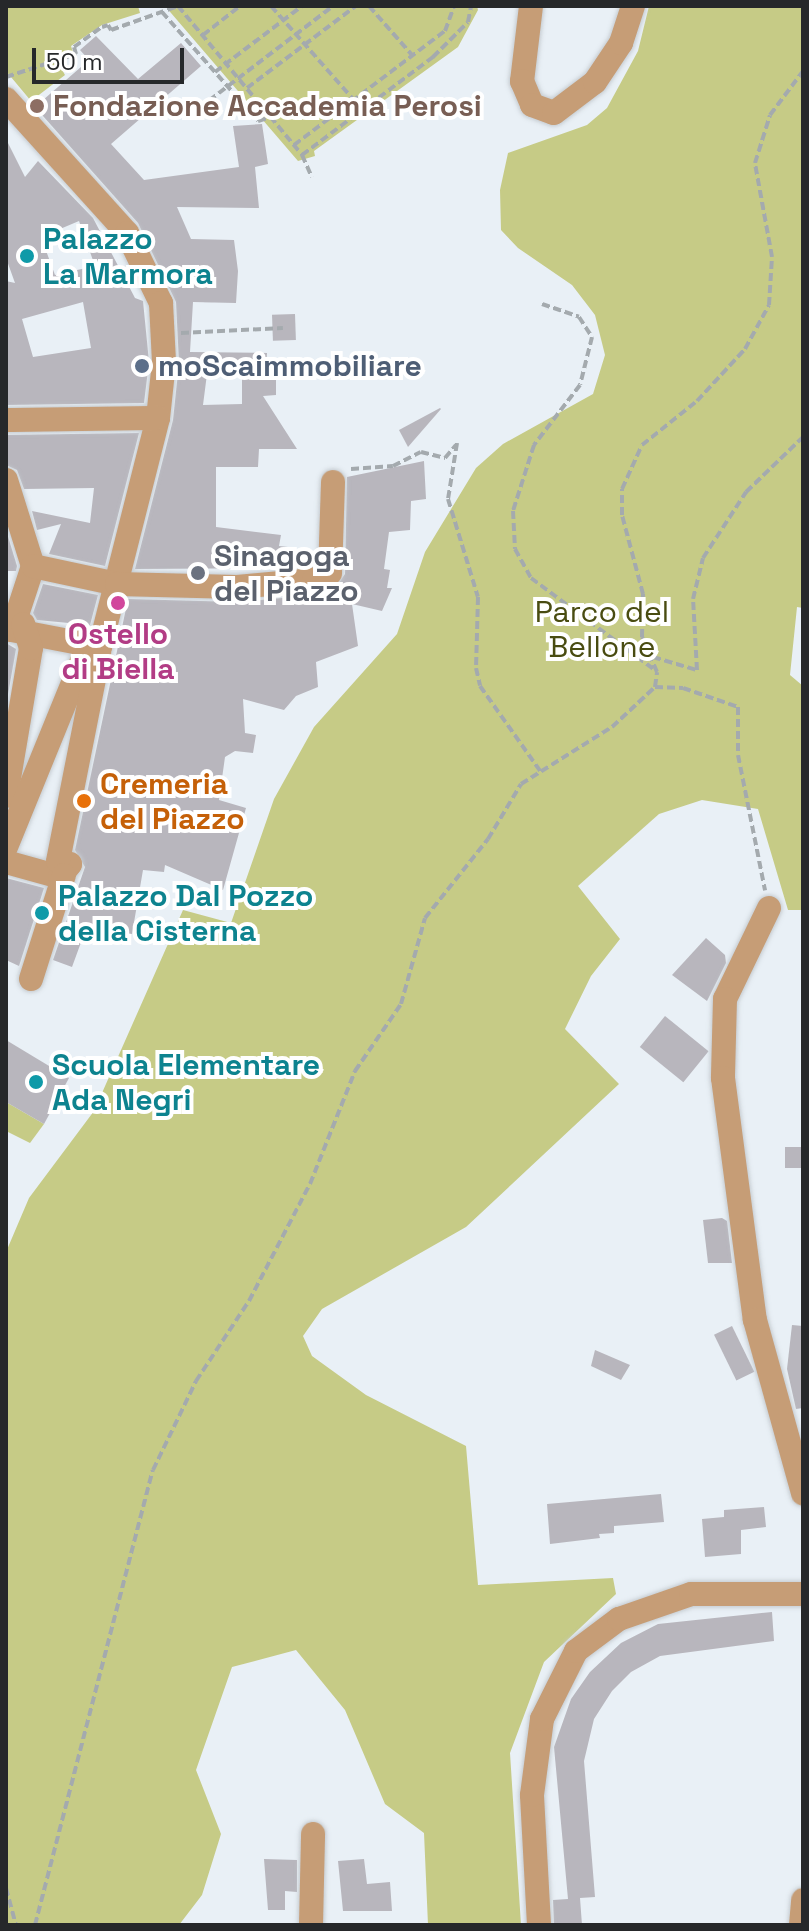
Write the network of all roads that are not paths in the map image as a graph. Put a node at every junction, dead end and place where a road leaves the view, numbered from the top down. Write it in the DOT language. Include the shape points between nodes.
graph roads {
  1 [pos="531,6"];
  2 [pos="633,6"];
  3 [pos="6,99"];
  4 [pos="158,418"];
  5 [pos="6,420"];
  6 [pos="6,480"];
  7 [pos="333,482"];
  8 [pos="33,566"];
  9 [pos="117,584"];
  10 [pos="19,632"];
  11 [pos="93,646"];
  12 [pos="6,796"];
  13 [pos="6,847"];
  14 [pos="6,862"];
  15 [pos="64,875"];
  16 [pos="769,908"];
  17 [pos="31,979"];
  18 [pos="803,1493"];
  19 [pos="803,1594"];
  20 [pos="313,1834"];
  21 [pos="803,1900"];
  22 [pos="311,1925"];
  23 [pos="539,1925"];
  24 [pos="801,1925"];
  1 -- 2 [label="street" via="522,81 532,105 554,113 595,82 621,43"];
  3 -- 4 [label="street" via="127,233 161,303"];
  4 -- 5 [label="street"];
  4 -- 9 [label="street"];
  6 -- 8 [label="street"];
  7 -- 9 [label="street" via="330,573 314,580 237,587"];
  8 -- 9 [label="street"];
  8 -- 10 [label="street"];
  9 -- 11 [label="street"];
  10 -- 11 [label="street" via="22,621"];
  10 -- 12 [label="street" via="31,648"];
  11 -- 13 [label="street"];
  11 -- 15 [label="street" via="58,861 70,864"];
  14 -- 15 [label="street"];
  15 -- 17 [label="street"];
  16 -- 18 [label="street" via="725,999 723,1078 755,1320"];
  19 -- 23 [label="street" via="691,1594 619,1619 576,1651 542,1719 532,1795"];
  20 -- 22 [label="street"];
  21 -- 24 [label="street"];
}
